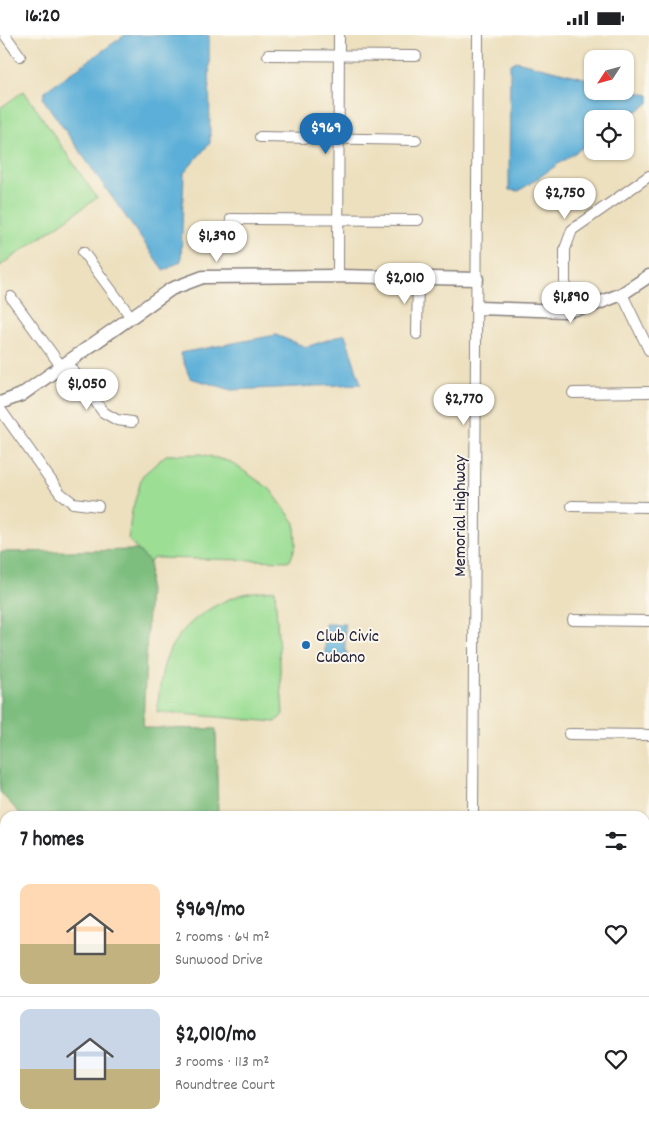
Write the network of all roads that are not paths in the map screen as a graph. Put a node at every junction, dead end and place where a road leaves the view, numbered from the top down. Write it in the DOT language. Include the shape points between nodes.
graph roads {
  1 [pos="5,35"];
  2 [pos="339,35"];
  3 [pos="478,35"];
  4 [pos="268,55"];
  5 [pos="20,56"];
  6 [pos="339,56"];
  7 [pos="416,56"];
  8 [pos="260,137"];
  9 [pos="338,138"];
  10 [pos="416,140"];
  11 [pos="649,176"];
  12 [pos="231,219"];
  13 [pos="338,220"];
  14 [pos="418,220"];
  15 [pos="83,251"];
  16 [pos="649,275"];
  17 [pos="338,276"];
  18 [pos="418,276"];
  19 [pos="477,279"];
  20 [pos="622,294"];
  21 [pos="11,297"];
  22 [pos="477,308"];
  23 [pos="565,311"];
  24 [pos="130,317"];
  25 [pos="417,334"];
  26 [pos="649,350"];
  27 [pos="64,364"];
  28 [pos="649,392"];
  29 [pos="573,393"];
  30 [pos="0,403"];
  31 [pos="0,409"];
  32 [pos="132,421"];
  33 [pos="98,506"];
  34 [pos="572,506"];
  35 [pos="649,507"];
  36 [pos="573,620"];
  37 [pos="649,621"];
  38 [pos="569,734"];
  39 [pos="649,735"];
  40 [pos="473,811"];
  1 -- 5 [label="street"];
  2 -- 6 [label="street"];
  3 -- 19 [label="street, Memorial Highway"];
  4 -- 6 [label="street"];
  6 -- 7 [label="street"];
  6 -- 9 [label="street"];
  8 -- 9 [label="street"];
  9 -- 10 [label="street"];
  9 -- 13 [label="street"];
  11 -- 23 [label="street" via="572,230 565,249"];
  12 -- 13 [label="street"];
  13 -- 14 [label="street"];
  13 -- 17 [label="street"];
  15 -- 24 [label="street"];
  16 -- 20 [label="street"];
  17 -- 18 [label="street"];
  17 -- 24 [label="street" via="203,277 171,289"];
  18 -- 19 [label="street"];
  18 -- 25 [label="street"];
  19 -- 22 [label="street, Memorial Highway"];
  20 -- 23 [label="street" via="591,306"];
  20 -- 26 [label="street"];
  21 -- 27 [label="street"];
  22 -- 23 [label="street"];
  22 -- 40 [label="street, Memorial Highway"];
  24 -- 27 [label="street"];
  27 -- 30 [label="street" via="21,395"];
  27 -- 32 [label="street" via="103,413 117,420"];
  28 -- 29 [label="street"];
  31 -- 33 [label="street" via="60,493 73,503"];
  34 -- 35 [label="street"];
  36 -- 37 [label="street"];
  38 -- 39 [label="street"];
}
